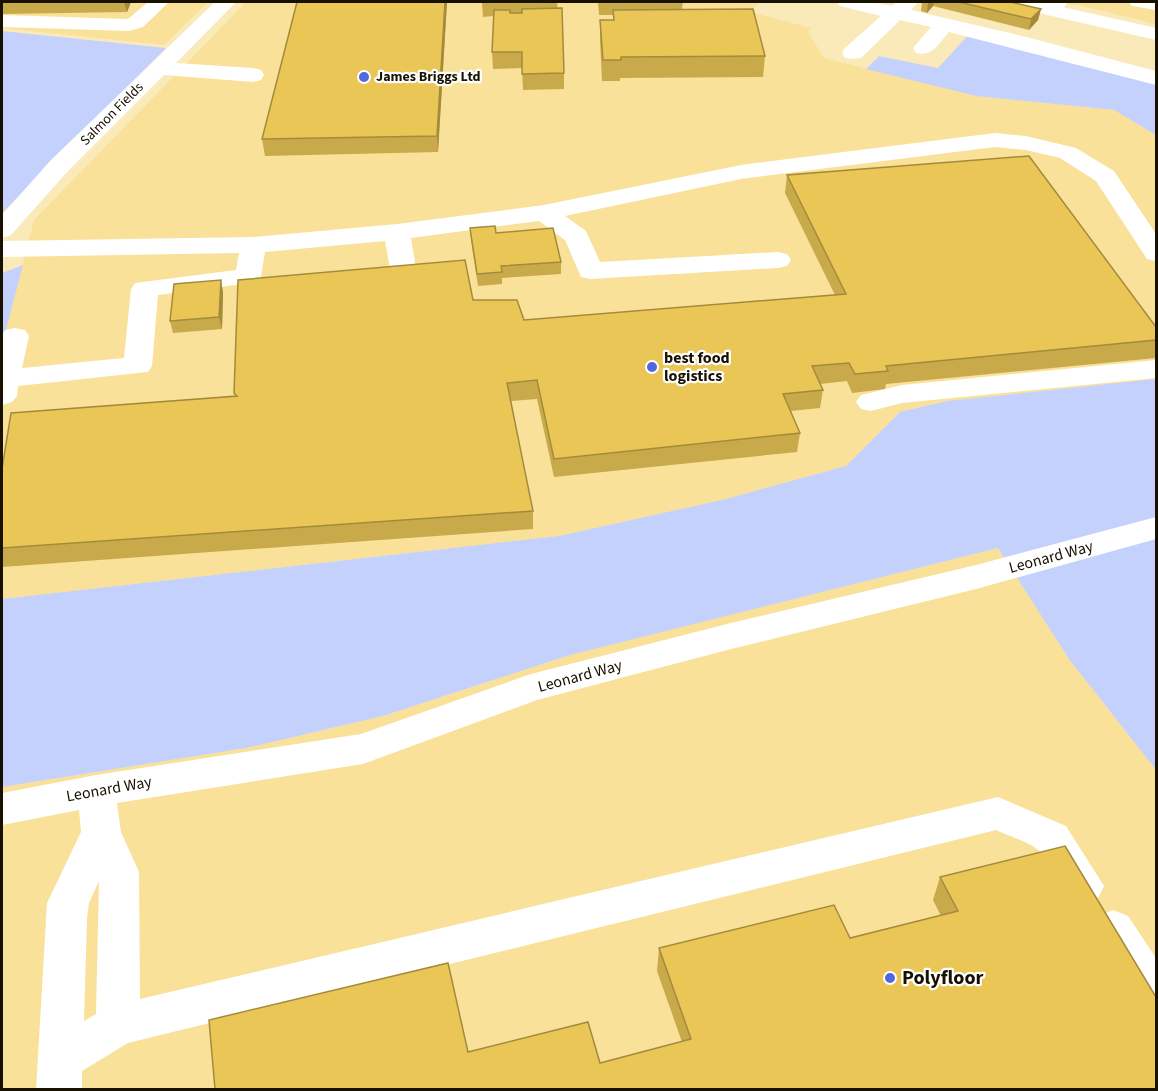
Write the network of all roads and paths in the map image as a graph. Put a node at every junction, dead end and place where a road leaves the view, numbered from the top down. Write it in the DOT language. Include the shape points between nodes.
graph roads {
  1 [pos="159,2"];
  2 [pos="225,2"];
  3 [pos="847,2"];
  4 [pos="1015,2"];
  5 [pos="1139,2"];
  6 [pos="1156,4"];
  7 [pos="1054,5"];
  8 [pos="903,7"];
  9 [pos="2,21"];
  10 [pos="944,24"];
  11 [pos="1156,34"];
  12 [pos="924,48"];
  13 [pos="853,53"];
  14 [pos="159,68"];
  15 [pos="253,75"];
  16 [pos="1156,78"];
  17 [pos="544,213"];
  18 [pos="2,230"];
  19 [pos="397,232"];
  20 [pos="253,245"];
  21 [pos="2,249"];
  22 [pos="1156,253"];
  23 [pos="778,260"];
  24 [pos="402,269"];
  25 [pos="15,336"];
  26 [pos="1156,369"];
  27 [pos="3,387"];
  28 [pos="871,402"];
  29 [pos="1156,528"];
  30 [pos="96,791"];
  31 [pos="2,809"];
  32 [pos="101,832"];
  33 [pos="1156,994"];
  34 [pos="118,1025"];
  35 [pos="60,1075"];
  1 -- 9 [label="street" via="129,25"];
  2 -- 14 [label="street, Salmon Fields"];
  3 -- 8 [label="street"];
  4 -- 7 [label="street"];
  5 -- 6 [label="street"];
  7 -- 11 [label="street"];
  8 -- 10 [label="street"];
  8 -- 13 [label="street"];
  10 -- 12 [label="street"];
  10 -- 16 [label="street"];
  14 -- 15 [label="street"];
  14 -- 18 [label="street, Salmon Fields" via="59,166"];
  17 -- 19 [label="street"];
  17 -- 22 [label="street" via="741,172 995,140 1068,153 1105,176"];
  17 -- 23 [label="street" via="577,236 590,271"];
  19 -- 20 [label="street"];
  19 -- 24 [label="street"];
  20 -- 21 [label="street"];
  20 -- 27 [label="street" via="248,276 145,289 138,366"];
  25 -- 27 [label="street"];
  26 -- 28 [label="street" via="902,394"];
  29 -- 30 [label="street, Leonard Way" via="531,688 363,749"];
  30 -- 31 [label="street, Leonard Way"];
  30 -- 32 [label="street"];
  32 -- 34 [label="street" via="119,872"];
  32 -- 35 [label="street" via="68,903"];
  33 -- 34 [label="street" via="1052,838 998,813"];
  34 -- 35 [label="street"];
}
